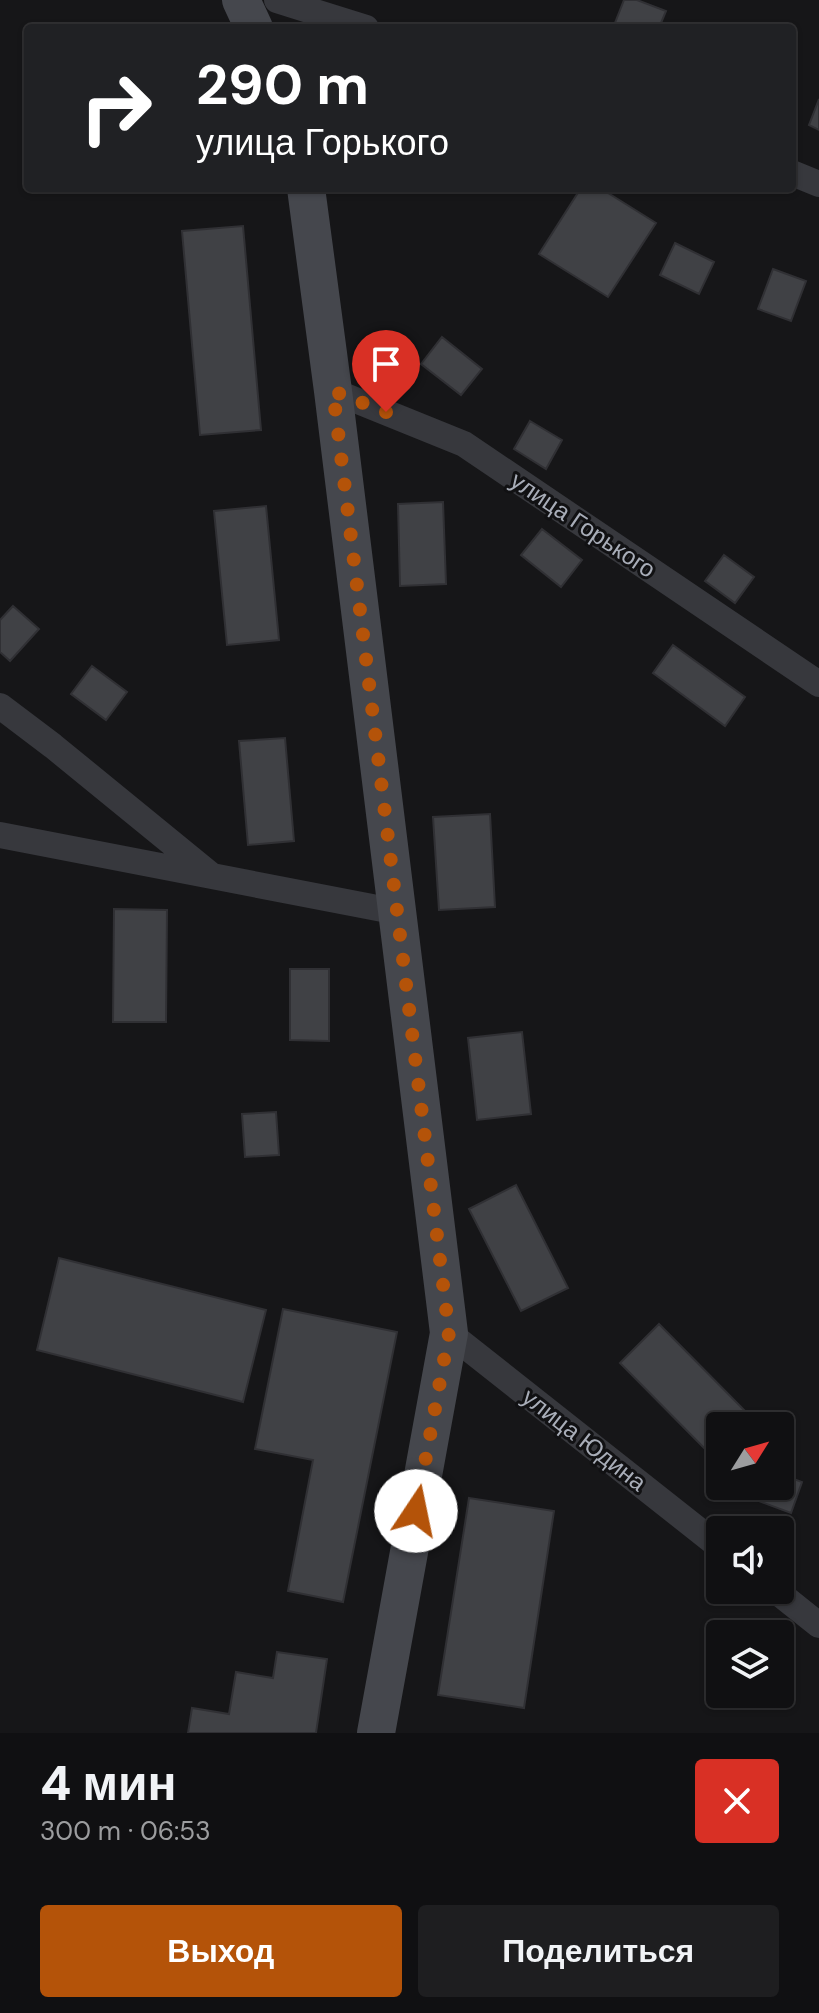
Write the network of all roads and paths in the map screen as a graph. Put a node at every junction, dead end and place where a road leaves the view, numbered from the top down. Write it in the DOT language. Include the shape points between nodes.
graph roads {
  1 [pos="241,0"];
  2 [pos="277,0"];
  3 [pos="252,24"];
  4 [pos="353,24"];
  5 [pos="796,175"];
  6 [pos="819,184"];
  7 [pos="307,192"];
  8 [pos="333,391"];
  9 [pos="819,684"];
  10 [pos="0,706"];
  11 [pos="0,835"];
  12 [pos="214,877"];
  13 [pos="398,912"];
  14 [pos="449,1333"];
  15 [pos="706,1536"];
  16 [pos="793,1604"];
  17 [pos="819,1625"];
  18 [pos="376,1733"];
  1 -- 3 [label="main road"];
  2 -- 4 [label="street"];
  5 -- 6 [label="street"];
  7 -- 8 [label="main road"];
  8 -- 9 [label="street, улица Горького" via="464,444"];
  8 -- 13 [label="main road"];
  10 -- 12 [label="street"];
  11 -- 12 [label="street"];
  12 -- 13 [label="street"];
  13 -- 14 [label="main road"];
  14 -- 15 [label="street, улица Юдина"];
  14 -- 18 [label="main road"];
  16 -- 17 [label="street"];
}
